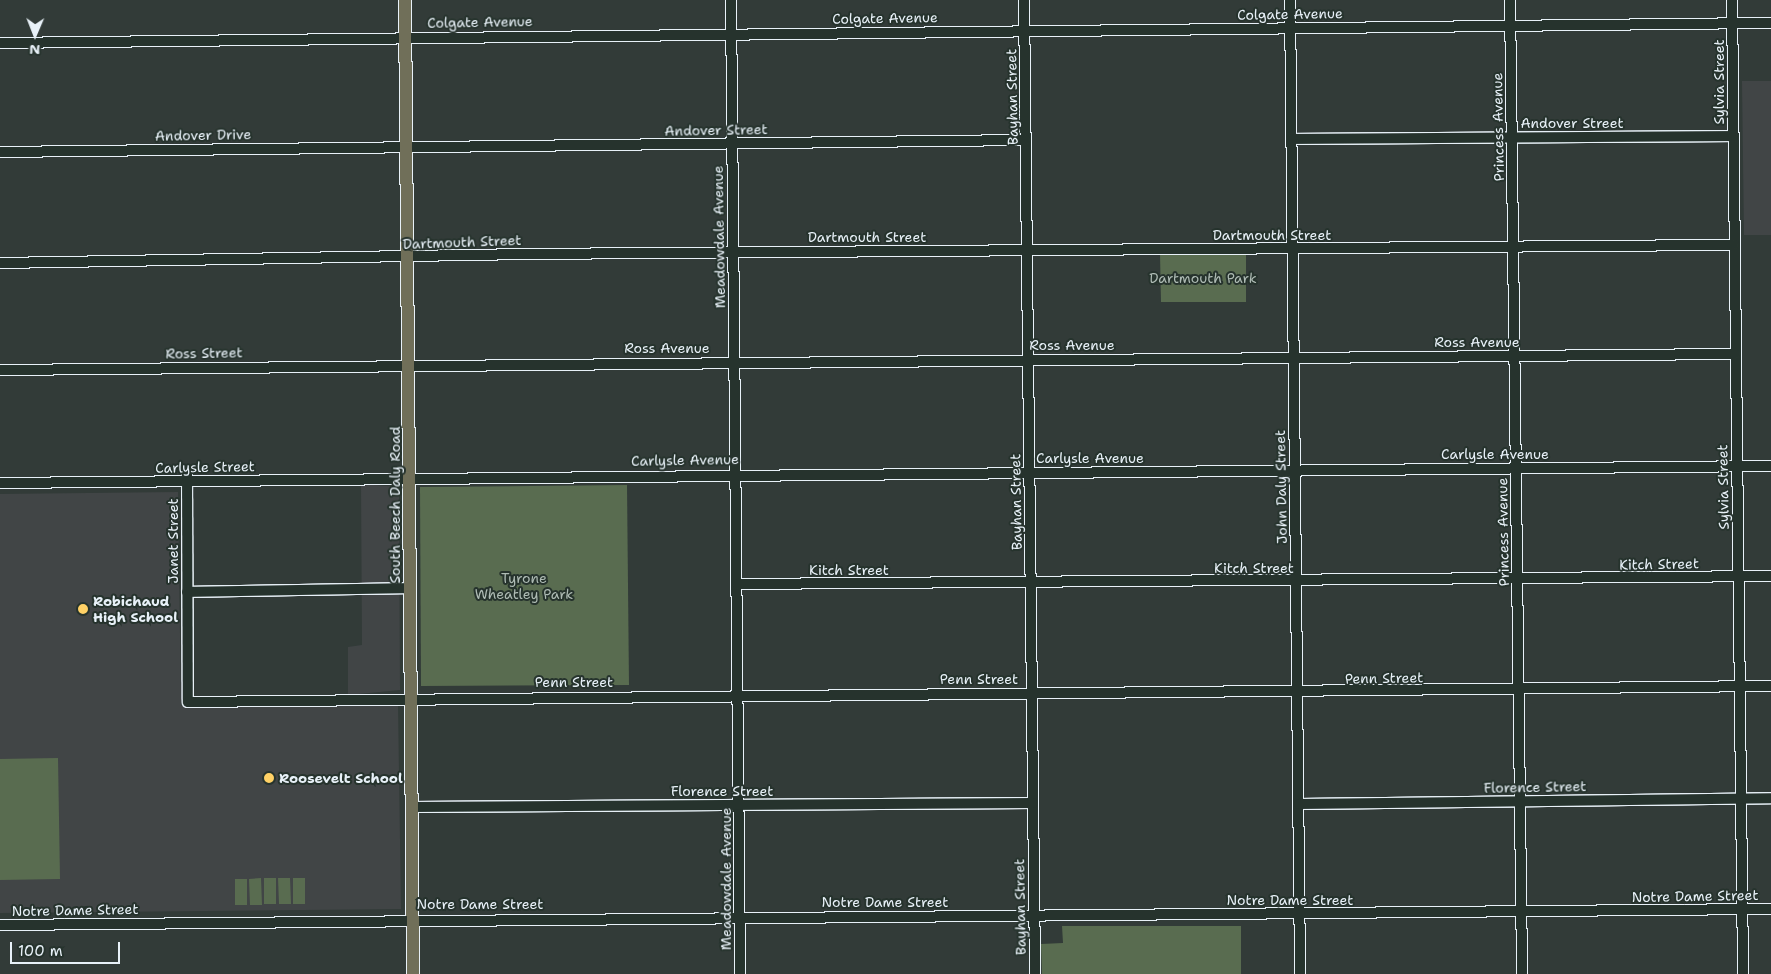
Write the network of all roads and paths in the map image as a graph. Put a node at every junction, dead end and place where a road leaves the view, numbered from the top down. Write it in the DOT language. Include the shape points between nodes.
graph roads {
  1 [pos="405,0"];
  2 [pos="731,0"];
  3 [pos="1024,0"];
  4 [pos="1290,0"];
  5 [pos="1510,0"];
  6 [pos="1732,0"];
  7 [pos="1732,23"];
  8 [pos="1771,23"];
  9 [pos="1510,26"];
  10 [pos="1290,28"];
  11 [pos="1025,30"];
  12 [pos="731,33"];
  13 [pos="405,36"];
  14 [pos="0,43"];
  15 [pos="1733,136"];
  16 [pos="1512,138"];
  17 [pos="1291,139"];
  18 [pos="1026,140"];
  19 [pos="732,143"];
  20 [pos="406,146"];
  21 [pos="0,152"];
  22 [pos="1734,245"];
  23 [pos="1513,247"];
  24 [pos="1292,248"];
  25 [pos="1027,250"];
  26 [pos="733,252"];
  27 [pos="408,256"];
  28 [pos="0,263"];
  29 [pos="1736,354"];
  30 [pos="1514,356"];
  31 [pos="1294,358"];
  32 [pos="1029,359"];
  33 [pos="734,361"];
  34 [pos="408,364"];
  35 [pos="0,370"];
  36 [pos="1737,466"];
  37 [pos="1771,466"];
  38 [pos="1516,468"];
  39 [pos="1295,470"];
  40 [pos="1030,472"];
  41 [pos="736,474"];
  42 [pos="187,476"];
  43 [pos="410,477"];
  44 [pos="0,483"];
  45 [pos="1738,576"];
  46 [pos="1771,576"];
  47 [pos="1517,579"];
  48 [pos="1031,582"];
  49 [pos="1296,582"];
  50 [pos="737,584"];
  51 [pos="410,588"];
  52 [pos="187,592"];
  53 [pos="1771,686"];
  54 [pos="1740,687"];
  55 [pos="1519,690"];
  56 [pos="1297,692"];
  57 [pos="1032,693"];
  58 [pos="738,695"];
  59 [pos="411,697"];
  60 [pos="188,702"];
  61 [pos="1741,798"];
  62 [pos="1771,798"];
  63 [pos="1520,801"];
  64 [pos="1033,803"];
  65 [pos="1299,804"];
  66 [pos="739,805"];
  67 [pos="412,807"];
  68 [pos="1771,908"];
  69 [pos="1743,909"];
  70 [pos="1521,912"];
  71 [pos="1300,914"];
  72 [pos="1034,915"];
  73 [pos="740,916"];
  74 [pos="413,918"];
  75 [pos="0,925"];
  76 [pos="413,974"];
  77 [pos="740,974"];
  78 [pos="1035,974"];
  79 [pos="1300,974"];
  80 [pos="1522,974"];
  81 [pos="1743,974"];
  1 -- 13 [label="main road, South Beech Daly Road"];
  2 -- 12 [label="street, Meadowdale Avenue"];
  3 -- 11 [label="street, Bayhan Street"];
  4 -- 10 [label="street, John Daly Street"];
  5 -- 9 [label="street, Princess Avenue"];
  6 -- 7 [label="street, Sylvia Street"];
  7 -- 8 [label="street, Colgate Avenue"];
  7 -- 9 [label="street, Colgate Avenue"];
  7 -- 15 [label="street, Sylvia Street"];
  9 -- 10 [label="street, Colgate Avenue"];
  9 -- 16 [label="street, Princess Avenue"];
  10 -- 11 [label="street, Colgate Avenue"];
  10 -- 17 [label="street, John Daly Street"];
  11 -- 12 [label="street, Colgate Avenue"];
  11 -- 18 [label="street, Bayhan Street"];
  12 -- 13 [label="street, Colgate Avenue"];
  12 -- 19 [label="street, Meadowdale Avenue"];
  13 -- 14 [label="street, Colgate Avenue"];
  13 -- 20 [label="main road, South Beech Daly Road"];
  15 -- 16 [label="street, Andover Street"];
  15 -- 22 [label="street, Sylvia Street"];
  16 -- 17 [label="street, Andover Street"];
  16 -- 23 [label="street, Princess Avenue"];
  17 -- 24 [label="street, John Daly Street"];
  18 -- 19 [label="street, Andover Street"];
  18 -- 25 [label="street, Bayhan Street"];
  19 -- 20 [label="street, Andover Street"];
  19 -- 26 [label="street, Meadowdale Avenue"];
  20 -- 21 [label="street, Andover Drive"];
  20 -- 27 [label="main road, South Beech Daly Road"];
  22 -- 23 [label="street, Dartmouth Street"];
  22 -- 29 [label="street, Sylvia Street"];
  23 -- 24 [label="street, Dartmouth Street"];
  23 -- 30 [label="street, Princess Avenue"];
  24 -- 25 [label="street, Dartmouth Street"];
  24 -- 31 [label="street, John Daly Street"];
  25 -- 26 [label="street, Dartmouth Street"];
  25 -- 32 [label="street, Bayhan Street"];
  26 -- 27 [label="street, Dartmouth Street"];
  26 -- 33 [label="street, Meadowdale Avenue"];
  27 -- 28 [label="street, Dartmouth Street"];
  27 -- 34 [label="main road, South Beech Daly Road"];
  29 -- 30 [label="street, Ross Avenue"];
  29 -- 36 [label="street, Sylvia Street"];
  30 -- 31 [label="street, Ross Avenue"];
  30 -- 38 [label="street, Princess Avenue"];
  31 -- 32 [label="street, Ross Avenue"];
  31 -- 39 [label="street, John Daly Street"];
  32 -- 33 [label="street, Ross Avenue"];
  32 -- 40 [label="street, Bayhan Street"];
  33 -- 34 [label="street, Ross Avenue"];
  33 -- 41 [label="street, Meadowdale Avenue"];
  34 -- 35 [label="street, Ross Street" via="186,371"];
  34 -- 43 [label="main road, South Beech Daly Road"];
  36 -- 37 [label="street, Carlysle Avenue"];
  36 -- 38 [label="street, Carlysle Avenue"];
  36 -- 45 [label="street, Sylvia Street"];
  38 -- 39 [label="street, Carlysle Avenue"];
  38 -- 47 [label="street, Princess Avenue"];
  39 -- 40 [label="street, Carlysle Avenue"];
  39 -- 49 [label="street, John Daly Street"];
  40 -- 41 [label="street, Carlysle Avenue"];
  40 -- 48 [label="street, Bayhan Street"];
  41 -- 43 [label="street, Carlysle Avenue"];
  41 -- 50 [label="street, Meadowdale Avenue"];
  42 -- 43 [label="street, Carlysle Street"];
  42 -- 44 [label="street, Carlysle Street"];
  42 -- 52 [label="street, Janet Street"];
  43 -- 51 [label="main road, South Beech Daly Road"];
  45 -- 46 [label="street, Kitch Street"];
  45 -- 47 [label="street, Kitch Street"];
  45 -- 54 [label="street, Sylvia Street"];
  47 -- 49 [label="street, Kitch Street"];
  47 -- 55 [label="street, Princess Avenue"];
  48 -- 49 [label="street, Kitch Street"];
  48 -- 50 [label="street, Kitch Street"];
  48 -- 57 [label="street, Bayhan Street"];
  49 -- 56 [label="street, John Daly Street"];
  50 -- 58 [label="street, Meadowdale Avenue"];
  51 -- 52 [label="street"];
  51 -- 59 [label="main road, South Beech Daly Road"];
  52 -- 60 [label="street, Janet Street"];
  53 -- 54 [label="street, Penn Street"];
  54 -- 55 [label="street, Penn Street"];
  54 -- 61 [label="street, Sylvia Street"];
  55 -- 56 [label="street, Penn Street"];
  55 -- 63 [label="street, Princess Avenue"];
  56 -- 57 [label="street, Penn Street"];
  56 -- 65 [label="street, John Daly Street"];
  57 -- 58 [label="street, Penn Street"];
  57 -- 64 [label="street, Bayhan Street"];
  58 -- 59 [label="street, Penn Street"];
  58 -- 66 [label="street, Meadowdale Avenue"];
  59 -- 60 [label="street, Penn Street"];
  59 -- 67 [label="main road, South Beech Daly Road"];
  61 -- 62 [label="street, Florence Street"];
  61 -- 63 [label="street, Florence Street"];
  61 -- 69 [label="street, Sylvia Street"];
  63 -- 65 [label="street, Florence Street"];
  63 -- 70 [label="street, Princess Avenue"];
  64 -- 66 [label="street, Florence Street"];
  64 -- 72 [label="street, Bayhan Street"];
  65 -- 71 [label="street, John Daly Street"];
  66 -- 67 [label="street, Florence Street"];
  66 -- 73 [label="street, Meadowdale Avenue"];
  67 -- 74 [label="main road, South Beech Daly Road"];
  68 -- 69 [label="street, Notre Dame Street"];
  69 -- 70 [label="street, Notre Dame Street"];
  69 -- 81 [label="street, Sylvia Street"];
  70 -- 71 [label="street, Notre Dame Street"];
  70 -- 80 [label="street, Princess Avenue"];
  71 -- 72 [label="street, Notre Dame Street"];
  71 -- 79 [label="street, John Daly Street"];
  72 -- 73 [label="street, Notre Dame Street"];
  72 -- 78 [label="street, Bayhan Street"];
  73 -- 74 [label="street, Notre Dame Street"];
  73 -- 77 [label="street, Meadowdale Avenue"];
  74 -- 75 [label="street, Notre Dame Street"];
  74 -- 76 [label="main road, South Beech Daly Road"];
}
